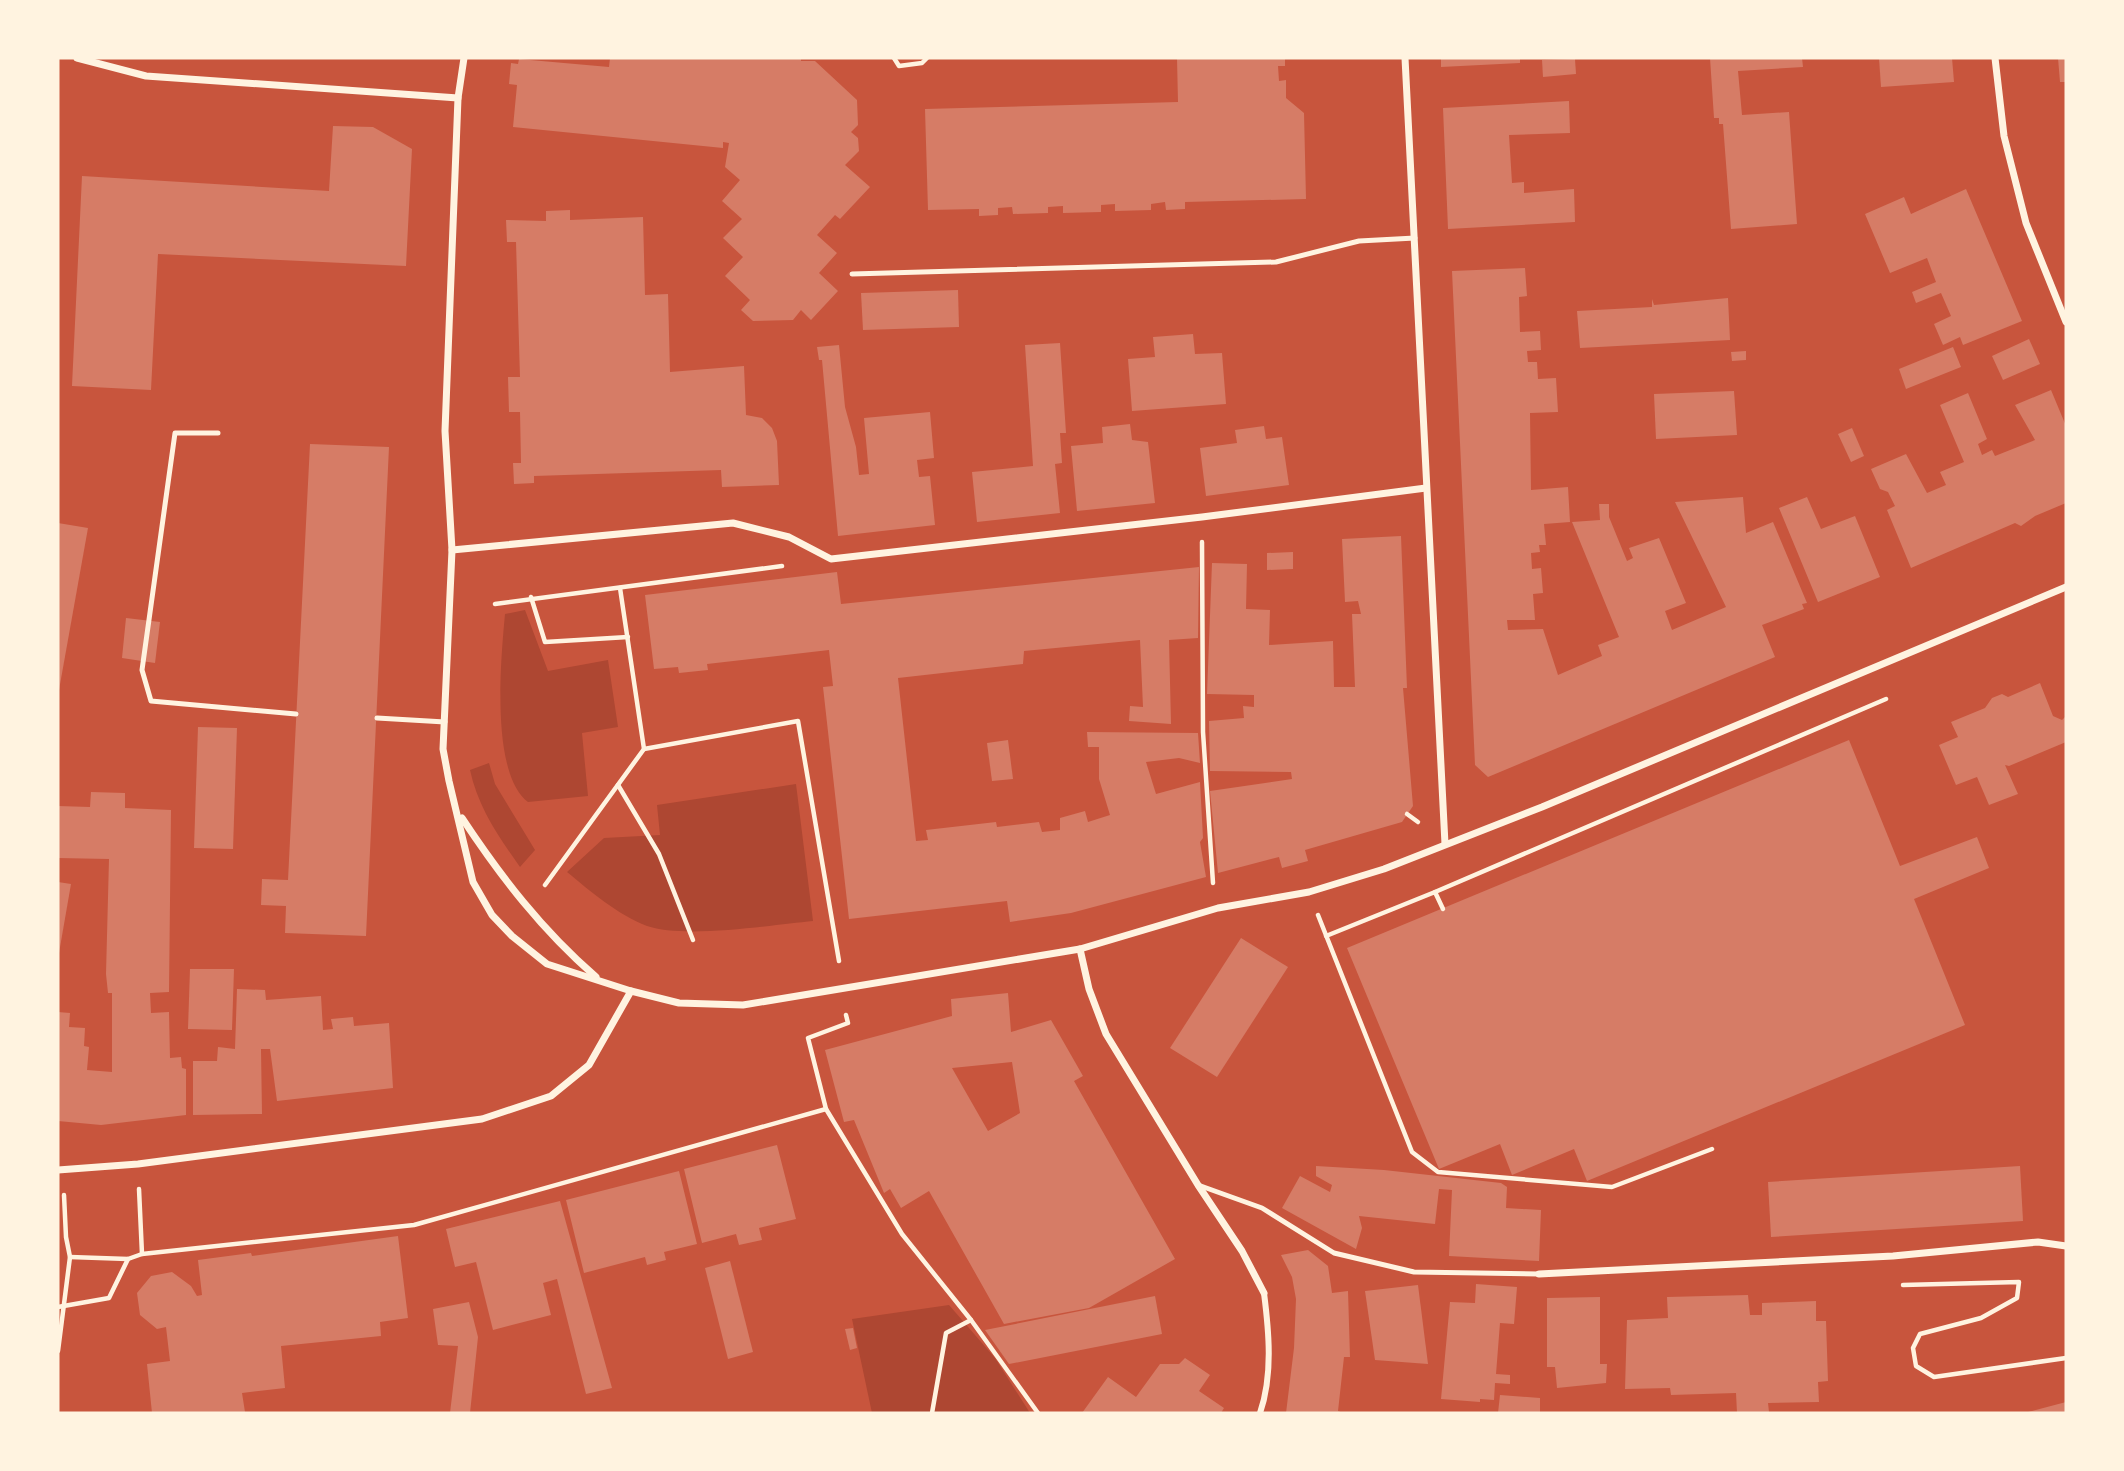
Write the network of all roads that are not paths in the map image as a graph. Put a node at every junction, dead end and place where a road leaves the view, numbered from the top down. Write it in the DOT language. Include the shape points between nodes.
graph roads {
  1 [pos="76,58"];
  2 [pos="464,58"];
  3 [pos="1405,58"];
  4 [pos="1995,58"];
  5 [pos="458,98"];
  6 [pos="1415,238"];
  7 [pos="852,274"];
  8 [pos="2066,323"];
  9 [pos="218,433"];
  10 [pos="1426,488"];
  11 [pos="452,550"];
  12 [pos="2066,587"];
  13 [pos="296,714"];
  14 [pos="377,718"];
  15 [pos="444,722"];
  16 [pos="459,813"];
  17 [pos="1445,844"];
  18 [pos="1080,949"];
  19 [pos="599,979"];
  20 [pos="631,992"];
  21 [pos="58,1170"];
  22 [pos="1198,1185"];
  23 [pos="2066,1246"];
  24 [pos="1539,1274"];
  25 [pos="1264,1293"];
  26 [pos="1260,1413"];
  1 -- 5 [label="street" via="146,76"];
  2 -- 5 [label="street"];
  3 -- 6 [label="street"];
  4 -- 8 [label="street" via="2004,136 2023,210"];
  5 -- 11 [label="street" via="445,431"];
  6 -- 7 [label="lane" via="1359,241 1276,262"];
  6 -- 10 [label="street"];
  9 -- 13 [label="lane" via="175,433 142,670 151,701"];
  10 -- 11 [label="street" via="831,559 789,537 733,523"];
  10 -- 17 [label="street"];
  11 -- 15 [label="street"];
  12 -- 17 [label="street"];
  14 -- 15 [label="lane"];
  15 -- 16 [label="street" via="443,748"];
  16 -- 19 [label="street" via="529,911 560,946"];
  16 -- 19 [label="street" via="473,882 492,915 547,964"];
  17 -- 18 [label="street" via="1309,892 1218,908"];
  18 -- 20 [label="street" via="743,1004 679,1003"];
  18 -- 22 [label="street" via="1106,1034"];
  19 -- 20 [label="street"];
  20 -- 21 [label="street" via="589,1065 551,1096 482,1119 138,1164"];
  22 -- 24 [label="lane" via="1262,1208 1334,1253 1414,1272"];
  22 -- 25 [label="street"];
  23 -- 24 [label="street" via="2038,1242 1893,1256"];
  25 -- 26 [label="street" via="1270,1340"];
}
